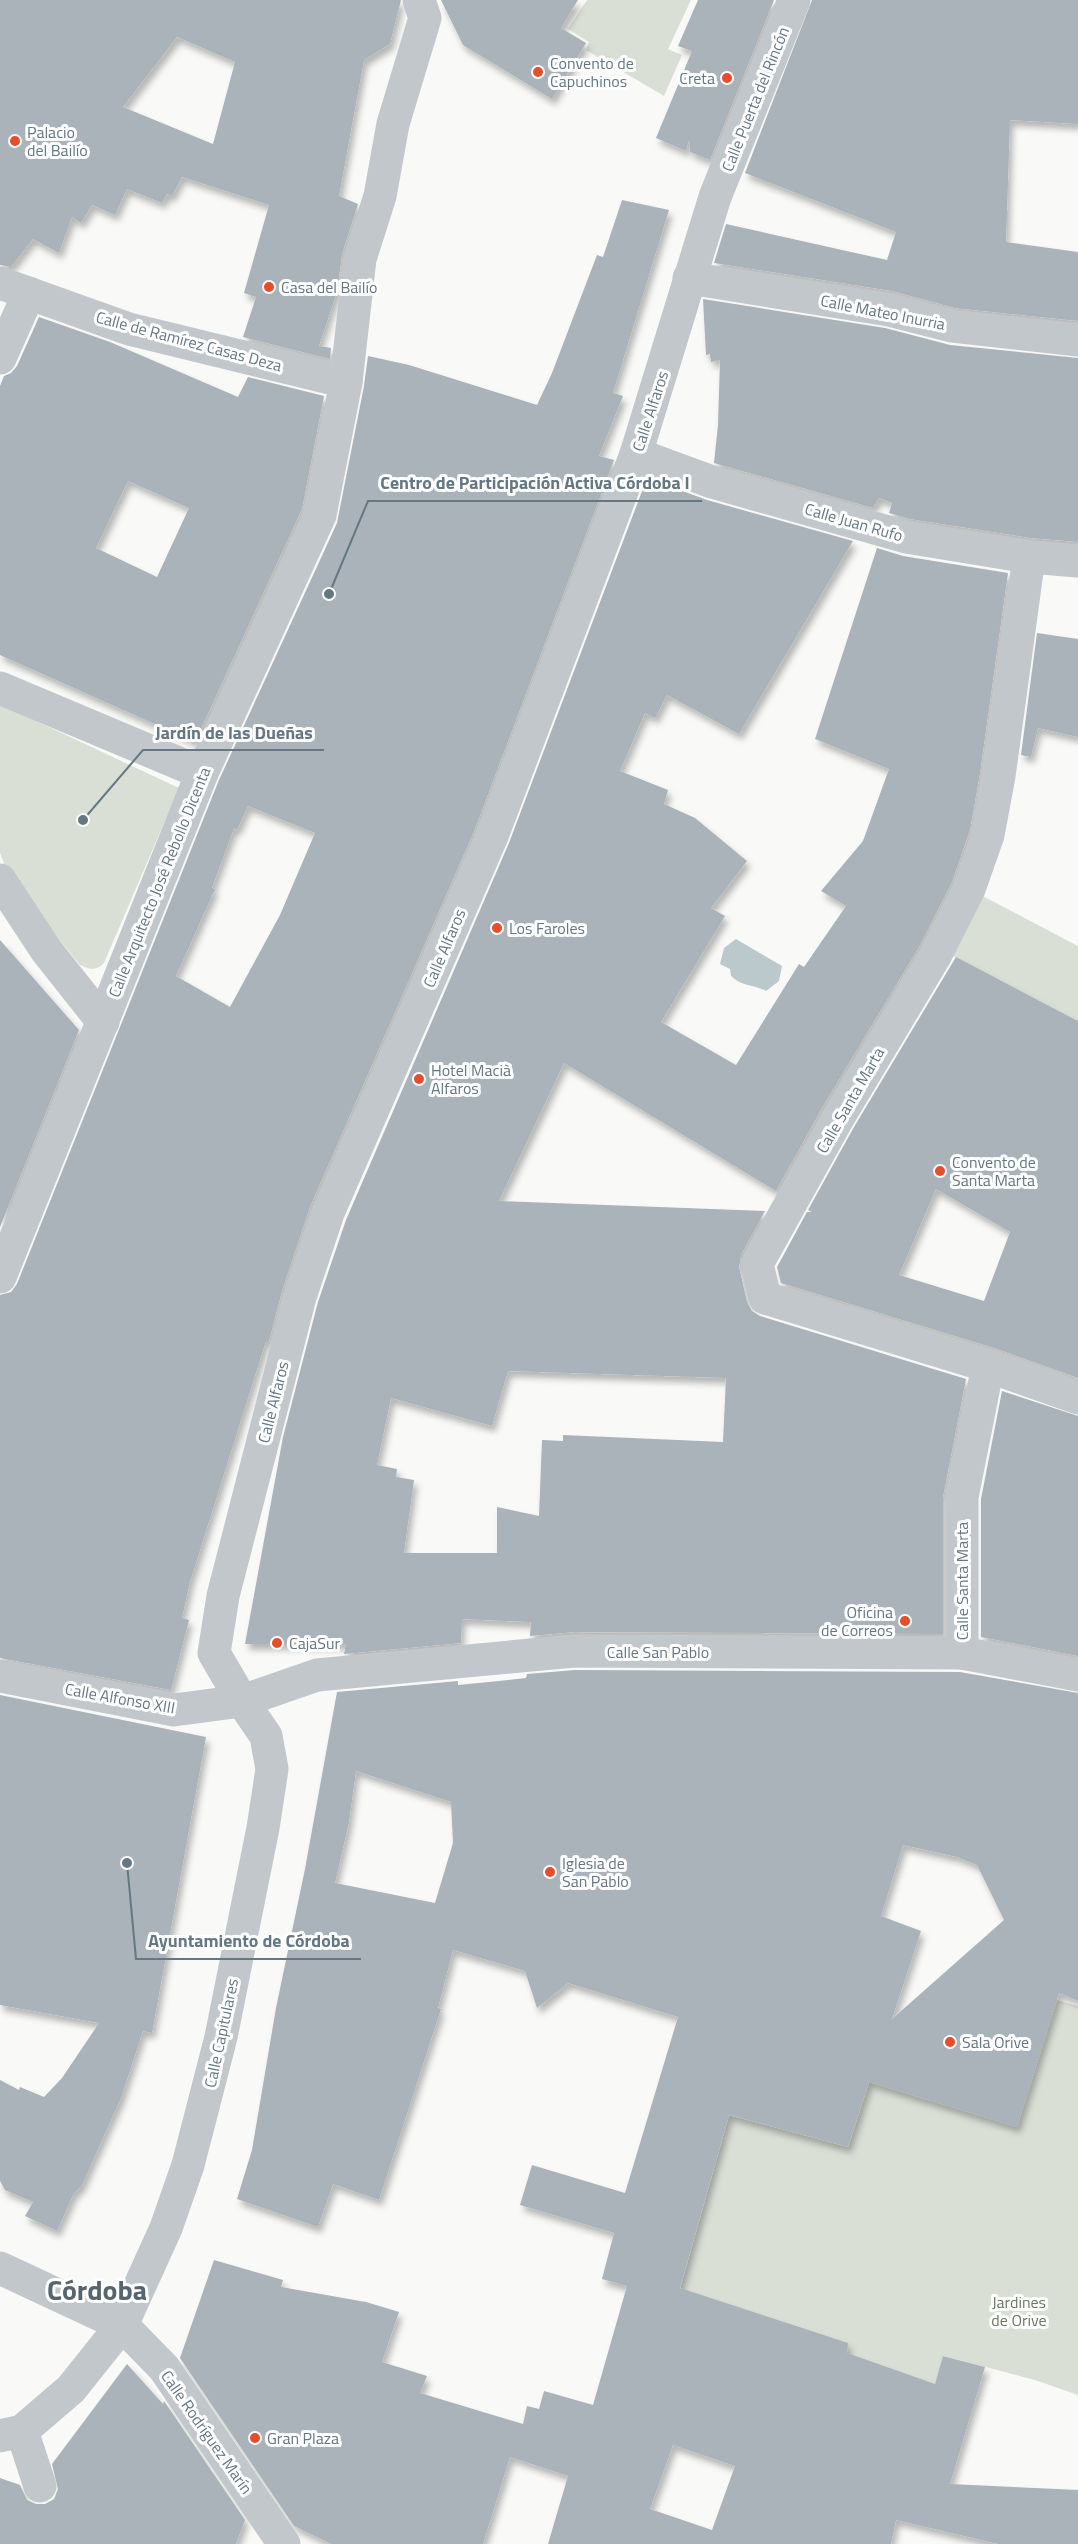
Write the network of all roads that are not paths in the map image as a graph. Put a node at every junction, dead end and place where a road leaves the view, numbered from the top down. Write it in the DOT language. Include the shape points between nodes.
graph roads {
  1 [pos="419,0"];
  2 [pos="794,0"];
  3 [pos="715,197"];
  4 [pos="689,278"];
  5 [pos="15,288"];
  6 [pos="1078,340"];
  7 [pos="0,358"];
  8 [pos="346,382"];
  9 [pos="636,454"];
  10 [pos="1029,557"];
  11 [pos="1078,561"];
  12 [pos="0,688"];
  13 [pos="202,773"];
  14 [pos="0,880"];
  15 [pos="103,1022"];
  16 [pos="0,1276"];
  17 [pos="988,1366"];
  18 [pos="1078,1398"];
  19 [pos="962,1653"];
  20 [pos="1078,1675"];
  21 [pos="0,1676"];
  22 [pos="242,1701"];
  23 [pos="0,2268"];
  24 [pos="122,2325"];
  25 [pos="11,2433"];
  26 [pos="40,2486"];
  27 [pos="284,2544"];
  1 -- 8 [label="street, Calle Arquitecto José Rebollo Dicenta" via="424,18 393,124 380,196 360,259"];
  2 -- 3 [label="street, Calle Puerta del Rincón"];
  3 -- 4 [label="street, Calle Alfaros"];
  4 -- 6 [label="street, Calle Mateo Inurria" via="889,310 952,326"];
  4 -- 9 [label="street, Calle Alfaros"];
  5 -- 7 [label="street"];
  5 -- 8 [label="street, Calle de Ramírez Casas Deza" via="129,329"];
  8 -- 13 [label="street, Calle Arquitecto José Rebollo Dicenta" via="320,515"];
  9 -- 10 [label="street, Calle Juan Rufo" via="712,482 906,537"];
  9 -- 22 [label="street, Calle Alfaros" via="492,837 328,1213 300,1297 226,1582 214,1653"];
  10 -- 11 [label="street, Calle Juan Rufo"];
  10 -- 17 [label="street, Calle Santa Marta" via="999,776 988,835 969,890 757,1264 765,1298"];
  12 -- 13 [label="street"];
  13 -- 15 [label="street, Calle Arquitecto José Rebollo Dicenta"];
  14 -- 15 [label="street" via="46,950"];
  15 -- 16 [label="street, Calle Arquitecto José Rebollo Dicenta"];
  17 -- 18 [label="street, Calle Santa Marta"];
  17 -- 19 [label="street, Calle Santa Marta" via="962,1497"];
  19 -- 20 [label="street, Calle San Pablo"];
  19 -- 22 [label="street, Calle San Pablo" via="574,1651 317,1675"];
  21 -- 22 [label="street, Calle Alfonso XIII" via="174,1710"];
  22 -- 24 [label="street, Calle Capitulares" via="266,1736 272,1768 263,1828 221,2037 191,2154 166,2228"];
  23 -- 24 [label="street"];
  24 -- 25 [label="street, Calle Capitulares" via="71,2389"];
  24 -- 27 [label="street, Calle Rodríguez Marín" via="164,2368"];
  25 -- 26 [label="street"];
}
